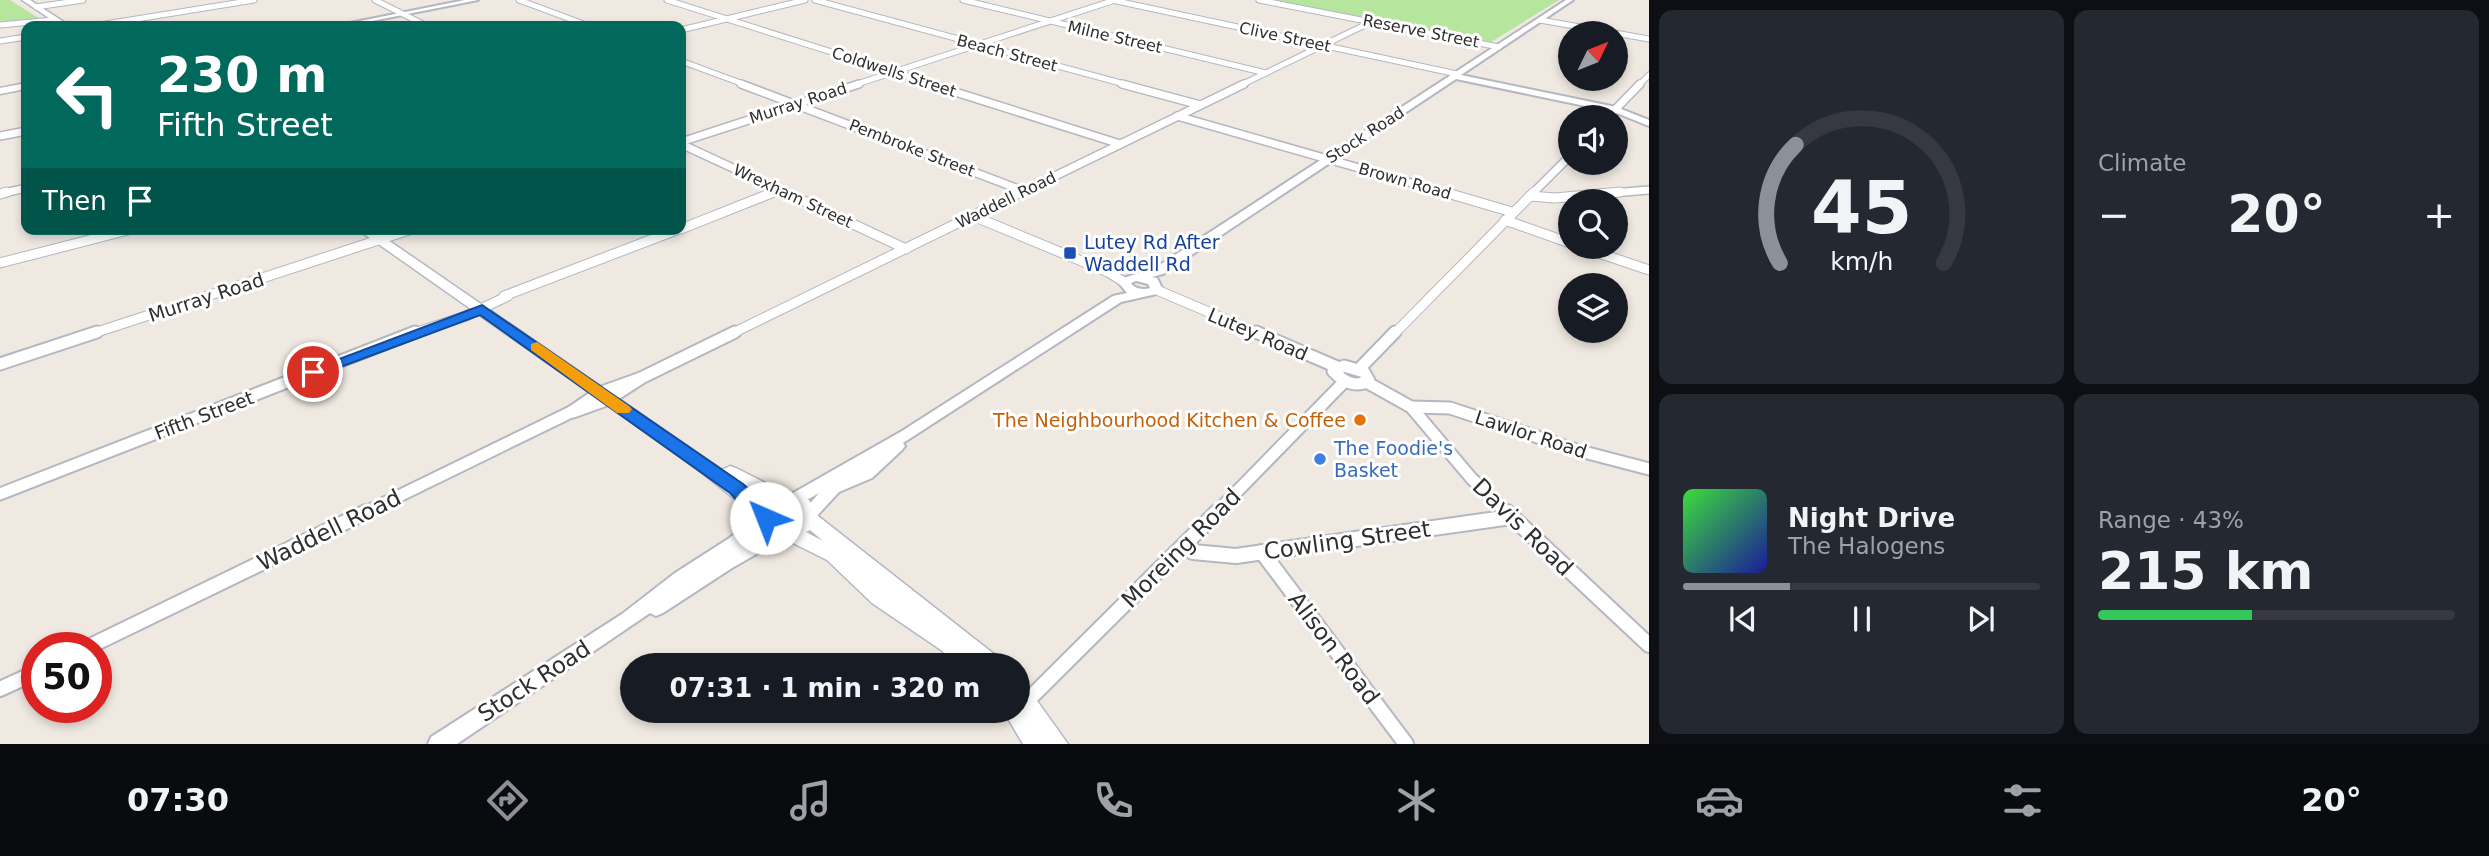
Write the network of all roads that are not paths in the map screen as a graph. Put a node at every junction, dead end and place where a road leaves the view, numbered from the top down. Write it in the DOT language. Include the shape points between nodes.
graph roads {
  1 [pos="25,0"];
  2 [pos="83,0"];
  3 [pos="254,0"];
  4 [pos="375,0"];
  5 [pos="475,0"];
  6 [pos="519,0"];
  7 [pos="667,0"];
  8 [pos="805,0"];
  9 [pos="815,0"];
  10 [pos="963,0"];
  11 [pos="1114,0"];
  12 [pos="1259,0"];
  13 [pos="1570,0"];
  14 [pos="36,7"];
  15 [pos="402,14"];
  16 [pos="727,19"];
  17 [pos="1539,20"];
  18 [pos="56,21"];
  19 [pos="124,21"];
  20 [pos="365,21"];
  21 [pos="417,21"];
  22 [pos="576,21"];
  23 [pos="1051,21"];
  24 [pos="1371,22"];
  25 [pos="1558,23"];
  26 [pos="0,25"];
  27 [pos="21,25"];
  28 [pos="686,29"];
  29 [pos="1628,35"];
  30 [pos="21,38"];
  31 [pos="1649,39"];
  32 [pos="0,41"];
  33 [pos="978,45"];
  34 [pos="1322,45"];
  35 [pos="1499,47"];
  36 [pos="686,63"];
  37 [pos="894,72"];
  38 [pos="1266,73"];
  39 [pos="1456,75"];
  40 [pos="1649,75"];
  41 [pos="21,87"];
  42 [pos="1635,88"];
  43 [pos="0,91"];
  44 [pos="1649,91"];
  45 [pos="795,104"];
  46 [pos="1200,105"];
  47 [pos="1584,105"];
  48 [pos="1620,105"];
  49 [pos="1177,116"];
  50 [pos="1628,118"];
  51 [pos="1649,124"];
  52 [pos="21,132"];
  53 [pos="0,136"];
  54 [pos="686,141"];
  55 [pos="1120,144"];
  56 [pos="686,145"];
  57 [pos="1329,159"];
  58 [pos="1558,168"];
  59 [pos="21,189"];
  60 [pos="780,190"];
  61 [pos="1649,190"];
  62 [pos="1024,191"];
  63 [pos="0,194"];
  64 [pos="1530,196"];
  65 [pos="973,216"];
  66 [pos="1509,216"];
  67 [pos="686,227"];
  68 [pos="109,235"];
  69 [pos="372,235"];
  70 [pos="394,235"];
  71 [pos="665,235"];
  72 [pos="1558,238"];
  73 [pos="379,240"];
  74 [pos="906,248"];
  75 [pos="1616,259"];
  76 [pos="0,263"];
  77 [pos="1649,270"];
  78 [pos="1127,284"];
  79 [pos="1152,286"];
  80 [pos="478,307"];
  81 [pos="0,364"];
  82 [pos="1336,367"];
  83 [pos="1359,369"];
  84 [pos="1344,382"];
  85 [pos="1368,383"];
  86 [pos="608,394"];
  87 [pos="1411,407"];
  88 [pos="907,435"];
  89 [pos="1649,469"];
  90 [pos="0,494"];
  91 [pos="789,501"];
  92 [pos="766,516"];
  93 [pos="809,517"];
  94 [pos="1511,517"];
  95 [pos="785,532"];
  96 [pos="1183,547"];
  97 [pos="1262,552"];
  98 [pos="629,618"];
  99 [pos="112,635"];
  100 [pos="1649,645"];
  101 [pos="959,653"];
  102 [pos="976,653"];
  103 [pos="21,679"];
  104 [pos="0,689"];
  105 [pos="1030,693"];
  106 [pos="1030,717"];
  107 [pos="1027,723"];
  108 [pos="439,744"];
  109 [pos="1037,744"];
  110 [pos="1056,744"];
  111 [pos="1406,744"];
  1 -- 14 [label="main road"];
  2 -- 14 [label="street"];
  3 -- 19 [label="street"];
  4 -- 15 [label="street"];
  5 -- 15 [label="street"];
  6 -- 22 [label="street"];
  7 -- 16 [label="street, Coldwells Street"];
  8 -- 16 [label="street"];
  9 -- 33 [label="street, Beach Street"];
  10 -- 23 [label="street, Milne Street"];
  11 -- 23 [label="street, Murray Road"];
  11 -- 34 [label="street, Clive Street"];
  12 -- 24 [label="street, Reserve Street"];
  13 -- 17 [label="street, Stock Road"];
  14 -- 18 [label="main road"];
  15 -- 20 [label="street"];
  15 -- 21 [label="street"];
  16 -- 28 [label="street"];
  16 -- 37 [label="street, Coldwells Street"];
  17 -- 25 [label="street"];
  17 -- 35 [label="street, Stock Road"];
  23 -- 33 [label="street, Murray Road"];
  23 -- 38 [label="street, Milne Street"];
  24 -- 34 [label="street, Waddell Road"];
  24 -- 35 [label="street, Reserve Street"];
  26 -- 27 [label="street"];
  29 -- 31 [label="street"];
  30 -- 32 [label="street"];
  33 -- 37 [label="street, Murray Road"];
  33 -- 46 [label="street, Beach Street"];
  34 -- 38 [label="street, Waddell Road"];
  34 -- 39 [label="street, Clive Street"];
  35 -- 39 [label="street, Stock Road"];
  36 -- 45 [label="street, Pembroke Street"];
  37 -- 45 [label="street, Murray Road"];
  37 -- 55 [label="street, Coldwells Street"];
  38 -- 46 [label="street, Waddell Road"];
  39 -- 47 [label="street, Clive Street"];
  39 -- 57 [label="street, Stock Road"];
  40 -- 42 [label="street"];
  41 -- 43 [label="main road"];
  42 -- 44 [label="street"];
  42 -- 48 [label="street"];
  45 -- 54 [label="street, Murray Road"];
  45 -- 62 [label="street, Pembroke Street"];
  46 -- 49 [label="street, Waddell Road"];
  49 -- 55 [label="street, Waddell Road"];
  49 -- 57 [label="street, Brown Road"];
  50 -- 51 [label="street, Clive Street"];
  52 -- 53 [label="street"];
  55 -- 62 [label="street, Waddell Road"];
  56 -- 60 [label="street, Wrexham Street"];
  57 -- 66 [label="street, Brown Road"];
  57 -- 79 [label="street, Stock Road"];
  58 -- 64 [label="street"];
  59 -- 63 [label="street"];
  60 -- 67 [label="street, Fifth Street"];
  60 -- 74 [label="street, Wrexham Street"];
  61 -- 64 [label="street"];
  62 -- 65 [label="street, Waddell Road"];
  64 -- 66 [label="street"];
  65 -- 74 [label="street, Waddell Road"];
  65 -- 78 [label="street"];
  66 -- 72 [label="street, Brown Road"];
  66 -- 83 [label="street"];
  68 -- 76 [label="street"];
  69 -- 73 [label="main road"];
  70 -- 73 [label="street, Murray Road"];
  71 -- 80 [label="street, Fifth Street"];
  73 -- 80 [label="main road"];
  73 -- 81 [label="street, Murray Road"];
  74 -- 86 [label="street, Waddell Road"];
  75 -- 77 [label="street"];
  78 -- 79 [label="street, Stock Road"];
  78 -- 79 [label="street"];
  78 -- 88 [label="street, Stock Road"];
  79 -- 82 [label="street, Lutey Road"];
  80 -- 86 [label="main road"];
  80 -- 90 [label="street, Fifth Street"];
  82 -- 83 [label="street"];
  82 -- 84 [label="street" via="1334,374"];
  83 -- 85 [label="street" via="1368,375"];
  84 -- 85 [label="street"];
  84 -- 96 [label="street, Moreing Road"];
  85 -- 87 [label="street, Davis Road"];
  86 -- 91 [label="main road" via="746,483"];
  86 -- 92 [label="main road" via="737,488"];
  86 -- 99 [label="street, Waddell Road"];
  87 -- 89 [label="street, Lawlor Road" via="1450,408"];
  87 -- 94 [label="street, Davis Road"];
  88 -- 91 [label="street, Stock Road"];
  88 -- 93 [label="street, Stock Road" via="866,474 833,488"];
  91 -- 92 [label="main road, Stock Road" via="771,507"];
  91 -- 93 [label="main road" via="803,505"];
  92 -- 95 [label="main road" via="771,528"];
  92 -- 98 [label="street, Stock Road" via="743,538"];
  93 -- 95 [label="main road, Stock Road" via="802,528"];
  93 -- 102 [label="main road"];
  94 -- 97 [label="street, Cowling Street"];
  94 -- 100 [label="street, Davis Road"];
  95 -- 98 [label="street, Stock Road" via="726,563 646,615"];
  95 -- 101 [label="main road" via="834,555 879,597"];
  96 -- 97 [label="street, Cowling Street" via="1236,556"];
  96 -- 105 [label="street, Moreing Road"];
  97 -- 111 [label="street, Alison Road"];
  98 -- 108 [label="street, Stock Road"];
  103 -- 104 [label="street"];
  106 -- 110 [label="main road"];
  107 -- 109 [label="main road"];
}
